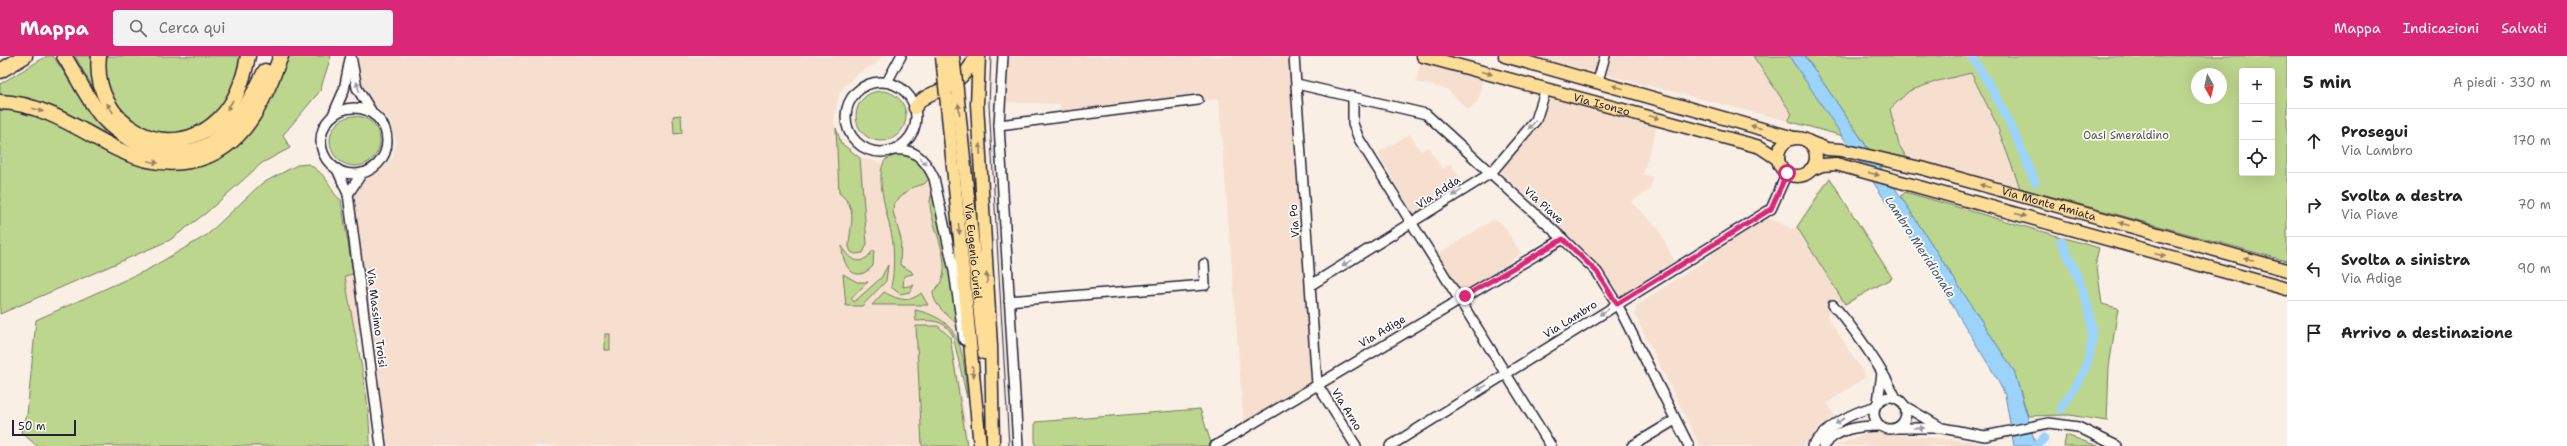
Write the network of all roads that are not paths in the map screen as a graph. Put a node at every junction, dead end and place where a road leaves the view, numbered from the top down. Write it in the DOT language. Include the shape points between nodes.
graph roads {
  1 [pos="25,56"];
  2 [pos="64,56"];
  3 [pos="99,56"];
  4 [pos="248,56"];
  5 [pos="252,56"];
  6 [pos="272,56"];
  7 [pos="281,56"];
  8 [pos="350,56"];
  9 [pos="901,56"];
  10 [pos="945,56"];
  11 [pos="975,56"];
  12 [pos="979,56"];
  13 [pos="1003,56"];
  14 [pos="1294,56"];
  15 [pos="1423,56"];
  16 [pos="1505,56"];
  17 [pos="1605,56"];
  18 [pos="0,71"];
  19 [pos="1598,81"];
  20 [pos="887,82"];
  21 [pos="1297,84"];
  22 [pos="1546,89"];
  23 [pos="951,93"];
  24 [pos="1353,97"];
  25 [pos="1198,100"];
  26 [pos="0,102"];
  27 [pos="915,108"];
  28 [pos="333,115"];
  29 [pos="374,115"];
  30 [pos="236,119"];
  31 [pos="1000,125"];
  32 [pos="1794,138"];
  33 [pos="1809,142"];
  34 [pos="888,151"];
  35 [pos="1778,159"];
  36 [pos="337,170"];
  37 [pos="1810,170"];
  38 [pos="362,173"];
  39 [pos="1490,173"];
  40 [pos="1787,173"];
  41 [pos="348,194"];
  42 [pos="1413,223"];
  43 [pos="1563,239"];
  44 [pos="1204,264"];
  45 [pos="2287,270"];
  46 [pos="1310,285"];
  47 [pos="2287,289"];
  48 [pos="1459,300"];
  49 [pos="1010,301"];
  50 [pos="1617,304"];
  51 [pos="1833,305"];
  52 [pos="965,349"];
  53 [pos="1506,373"];
  54 [pos="1882,373"];
  55 [pos="1317,384"];
  56 [pos="1896,398"];
  57 [pos="1876,404"];
  58 [pos="1906,407"];
  59 [pos="1676,420"];
  60 [pos="1880,426"];
  61 [pos="1897,428"];
  62 [pos="1942,428"];
  63 [pos="993,445"];
  64 [pos="381,446"];
  65 [pos="980,446"];
  66 [pos="1018,446"];
  67 [pos="1215,446"];
  68 [pos="1356,446"];
  69 [pos="1390,446"];
  70 [pos="1550,446"];
  71 [pos="1632,446"];
  72 [pos="1689,446"];
  73 [pos="1812,446"];
  74 [pos="1823,446"];
  75 [pos="2117,446"];
  1 -- 18 [label="highway"];
  2 -- 30 [label="highway" via="102,117 116,130 142,146 161,152 197,149 219,137"];
  4 -- 3 [label="highway, one-way" via="239,88 220,119 195,135 170,140 137,133 113,112 100,86"];
  5 -- 30 [label="highway" via="252,82"];
  6 -- 30 [label="highway" via="248,105"];
  26 -- 7 [label="highway, one-way" via="14,102 49,113 135,157 166,164 188,162 213,154 240,134 261,102"];
  8 -- 28 [label="street" via="344,90"];
  29 -- 8 [label="street, one-way" via="358,88"];
  9 -- 20 [label="street"];
  10 -- 23 [label="main road, Via Eugenio Curiel, bridge"];
  11 -- 27 [label="main road" via="971,65 951,85 924,97"];
  63 -- 12 [label="main road, one-way" via="991,354 977,104"];
  13 -- 31 [label="street"];
  14 -- 21 [label="street, Via Po"];
  15 -- 22 [label="main road, Via Isonzo, one-way"];
  16 -- 19 [label="main road, Via Isonzo"];
  17 -- 19 [label="street"];
  32 -- 19 [label="main road, Via Isonzo, one-way"];
  20 -- 27 [label="street" via="905,91"];
  20 -- 34 [label="street" via="877,82 860,89 850,100 846,113 849,132 858,143 870,150"];
  21 -- 24 [label="street, Via Piave"];
  21 -- 46 [label="street, Via Po"];
  22 -- 35 [label="main road, Via Isonzo, one-way" via="1760,147"];
  22 -- 39 [label="street, Via Adda, one-way" via="1536,120"];
  63 -- 23 [label="main road, Via Eugenio Curiel, one-way"];
  23 -- 65 [label="main road, Via Eugenio Curiel, one-way"];
  24 -- 39 [label="street, Via Piave" via="1426,114"];
  24 -- 42 [label="street" via="1353,124 1359,139"];
  25 -- 31 [label="street"];
  27 -- 34 [label="street" via="915,125 907,140"];
  28 -- 29 [label="street" via="354,108"];
  28 -- 36 [label="street" via="323,130 322,147 324,156"];
  29 -- 38 [label="street" via="385,130 386,148 378,164"];
  31 -- 49 [label="street"];
  32 -- 33 [label="main road"];
  32 -- 35 [label="main road" via="1788,139 1780,147"];
  33 -- 37 [label="main road" via="1816,153"];
  45 -- 33 [label="main road, Via Monte Amiata, one-way" via="1925,169 1842,150 1827,149"];
  34 -- 52 [label="street, one-way" via="900,149 914,153 928,166 934,178 954,271"];
  35 -- 40 [label="main road"];
  36 -- 38 [label="street"];
  36 -- 41 [label="street, Via Massimo Troisi"];
  37 -- 40 [label="main road" via="1799,176"];
  37 -- 47 [label="main road, Via Monte Amiata, one-way" via="1836,164"];
  38 -- 41 [label="street"];
  39 -- 42 [label="street, Via Adda, one-way"];
  39 -- 43 [label="street, Via Piave"];
  40 -- 50 [label="street, Via Lambro" via="1771,209"];
  41 -- 64 [label="street, Via Massimo Troisi"];
  42 -- 46 [label="street, Via Adda, one-way"];
  42 -- 48 [label="street"];
  43 -- 48 [label="street, Via Adige"];
  43 -- 50 [label="street, Via Piave" via="1597,272"];
  44 -- 49 [label="street" via="1206,285"];
  46 -- 55 [label="street, Via Po"];
  48 -- 53 [label="street"];
  48 -- 55 [label="street, Via Adige"];
  49 -- 66 [label="street"];
  50 -- 53 [label="street, Via Lambro, one-way"];
  50 -- 59 [label="street, Via Piave"];
  51 -- 54 [label="street" via="1848,321"];
  53 -- 69 [label="street, Via Lambro, one-way"];
  53 -- 70 [label="street"];
  54 -- 56 [label="street"];
  54 -- 57 [label="street"];
  55 -- 67 [label="street, Via Adige"];
  55 -- 68 [label="street, Via Arno"];
  56 -- 57 [label="street" via="1886,397"];
  56 -- 58 [label="street"];
  57 -- 60 [label="street" via="1874,415"];
  57 -- 73 [label="street, one-way" via="1850,415 1832,427"];
  58 -- 61 [label="street" via="1906,419"];
  58 -- 62 [label="street"];
  59 -- 71 [label="street"];
  59 -- 72 [label="street, Via Piave"];
  60 -- 61 [label="street" via="1888,429"];
  60 -- 74 [label="street" via="1846,429 1829,439"];
  61 -- 62 [label="street, one-way"];
  62 -- 75 [label="street" via="1985,436 2049,423 2078,427"];
}
